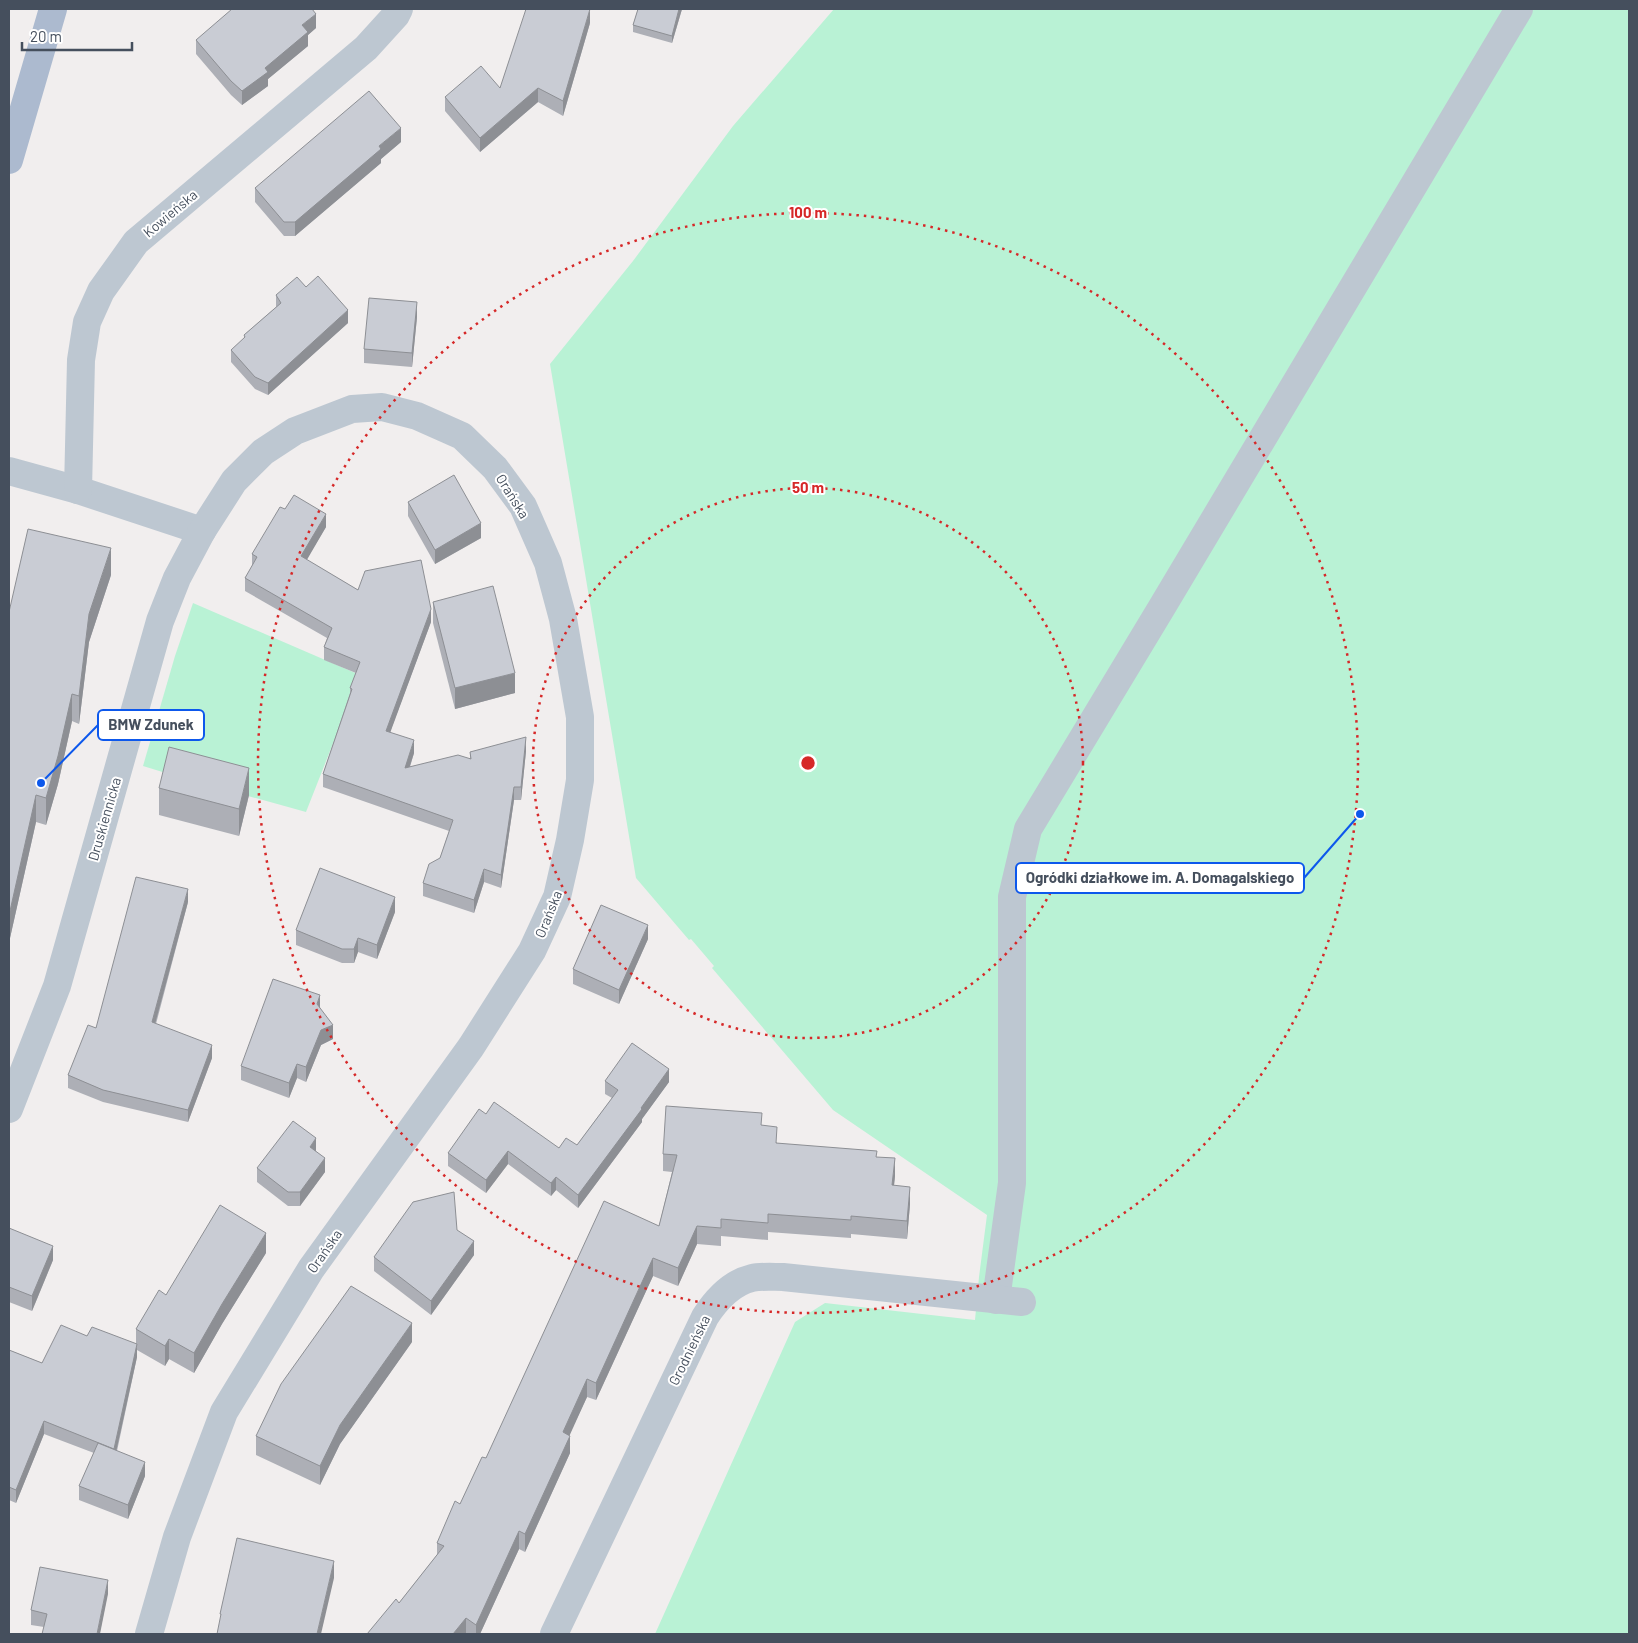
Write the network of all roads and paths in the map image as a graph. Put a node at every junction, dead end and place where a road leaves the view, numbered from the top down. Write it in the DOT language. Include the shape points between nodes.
graph roads {
  1 [pos="53,9"];
  2 [pos="399,9"];
  3 [pos="1519,9"];
  4 [pos="9,160"];
  5 [pos="9,471"];
  6 [pos="78,490"];
  7 [pos="202,531"];
  8 [pos="9,1109"];
  9 [pos="149,1634"];
  10 [pos="554,1634"];
  1 -- 4 [label="main road"];
  2 -- 6 [label="street, Kowieńska" via="366,48 136,242 100,291 87,322 81,360"];
  3 -- 10 [label="street, Grodnieńska" via="1028,829 1012,897 1009,1301 783,1277 752,1278 732,1286 704,1317"];
  5 -- 6 [label="street"];
  6 -- 7 [label="street"];
  7 -- 8 [label="street, Druskiennicka" via="177,578 160,621 57,986"];
  7 -- 9 [label="street, Orańska" via="234,482 263,452 295,431 352,409 382,407 417,416 462,436 495,468 523,506 548,563 563,619 580,717 580,780 557,898 532,952 472,1047 311,1269 224,1412 177,1537"];
}
